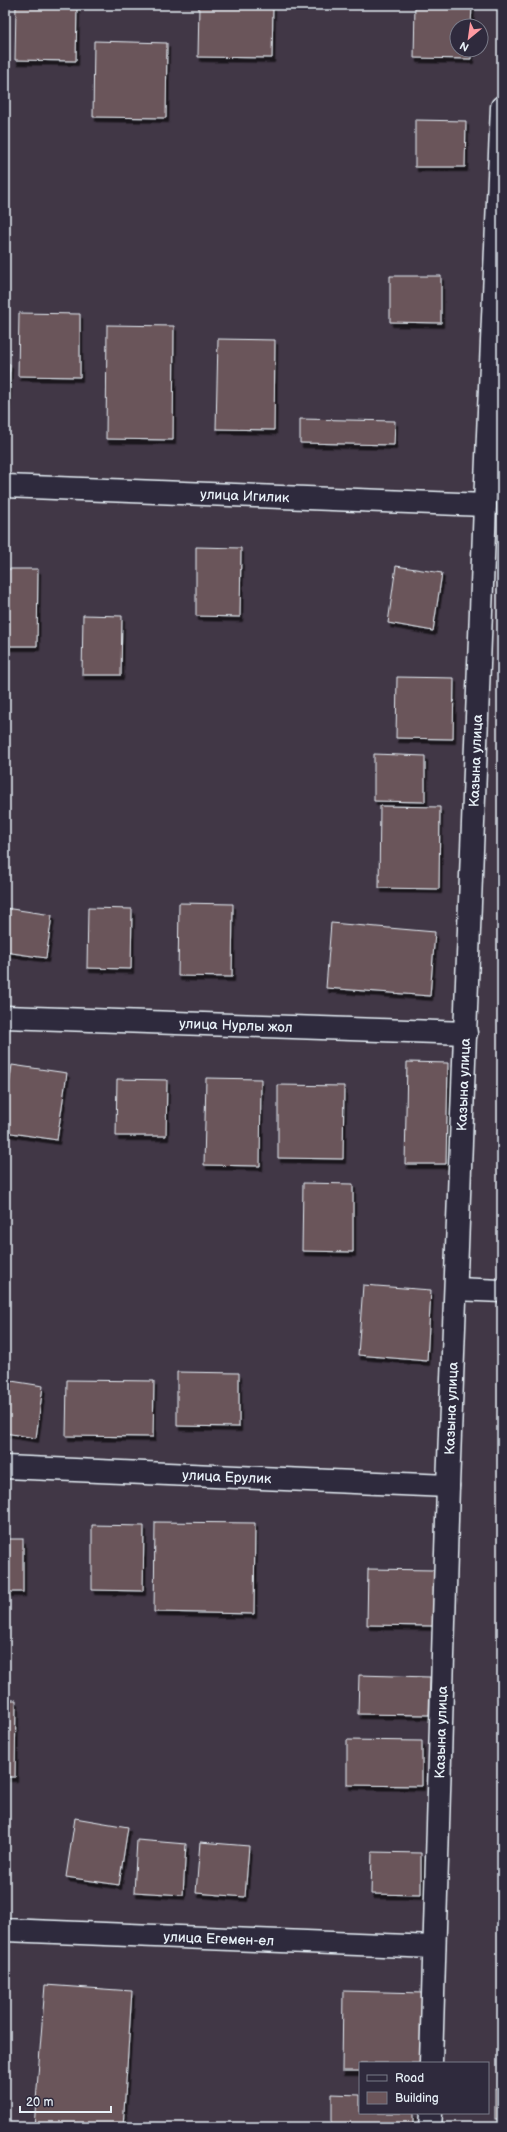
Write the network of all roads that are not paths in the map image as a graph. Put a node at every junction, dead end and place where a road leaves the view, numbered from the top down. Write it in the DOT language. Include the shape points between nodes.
graph roads {
  1 [pos="502,107"];
  2 [pos="5,486"];
  3 [pos="485,505"];
  4 [pos="5,1017"];
  5 [pos="466,1033"];
  6 [pos="456,1290"];
  7 [pos="502,1291"];
  8 [pos="5,1467"];
  9 [pos="448,1486"];
  10 [pos="5,1930"];
  11 [pos="434,1947"];
  12 [pos="431,2062"];
  13 [pos="430,2114"];
  14 [pos="430,2127"];
  1 -- 3 [label="street, Казына улица"];
  2 -- 3 [label="street, улица Игилик"];
  3 -- 5 [label="street, Казына улица"];
  4 -- 5 [label="street, улица Нурлы жол"];
  5 -- 6 [label="street, Казына улица"];
  6 -- 7 [label="street"];
  6 -- 9 [label="street, Казына улица"];
  8 -- 9 [label="street, улица Ерулик"];
  9 -- 11 [label="street, Казына улица"];
  10 -- 11 [label="street, улица Егемен-ел"];
  11 -- 12 [label="street, Казына улица"];
  13 -- 14 [label="street"];
}
